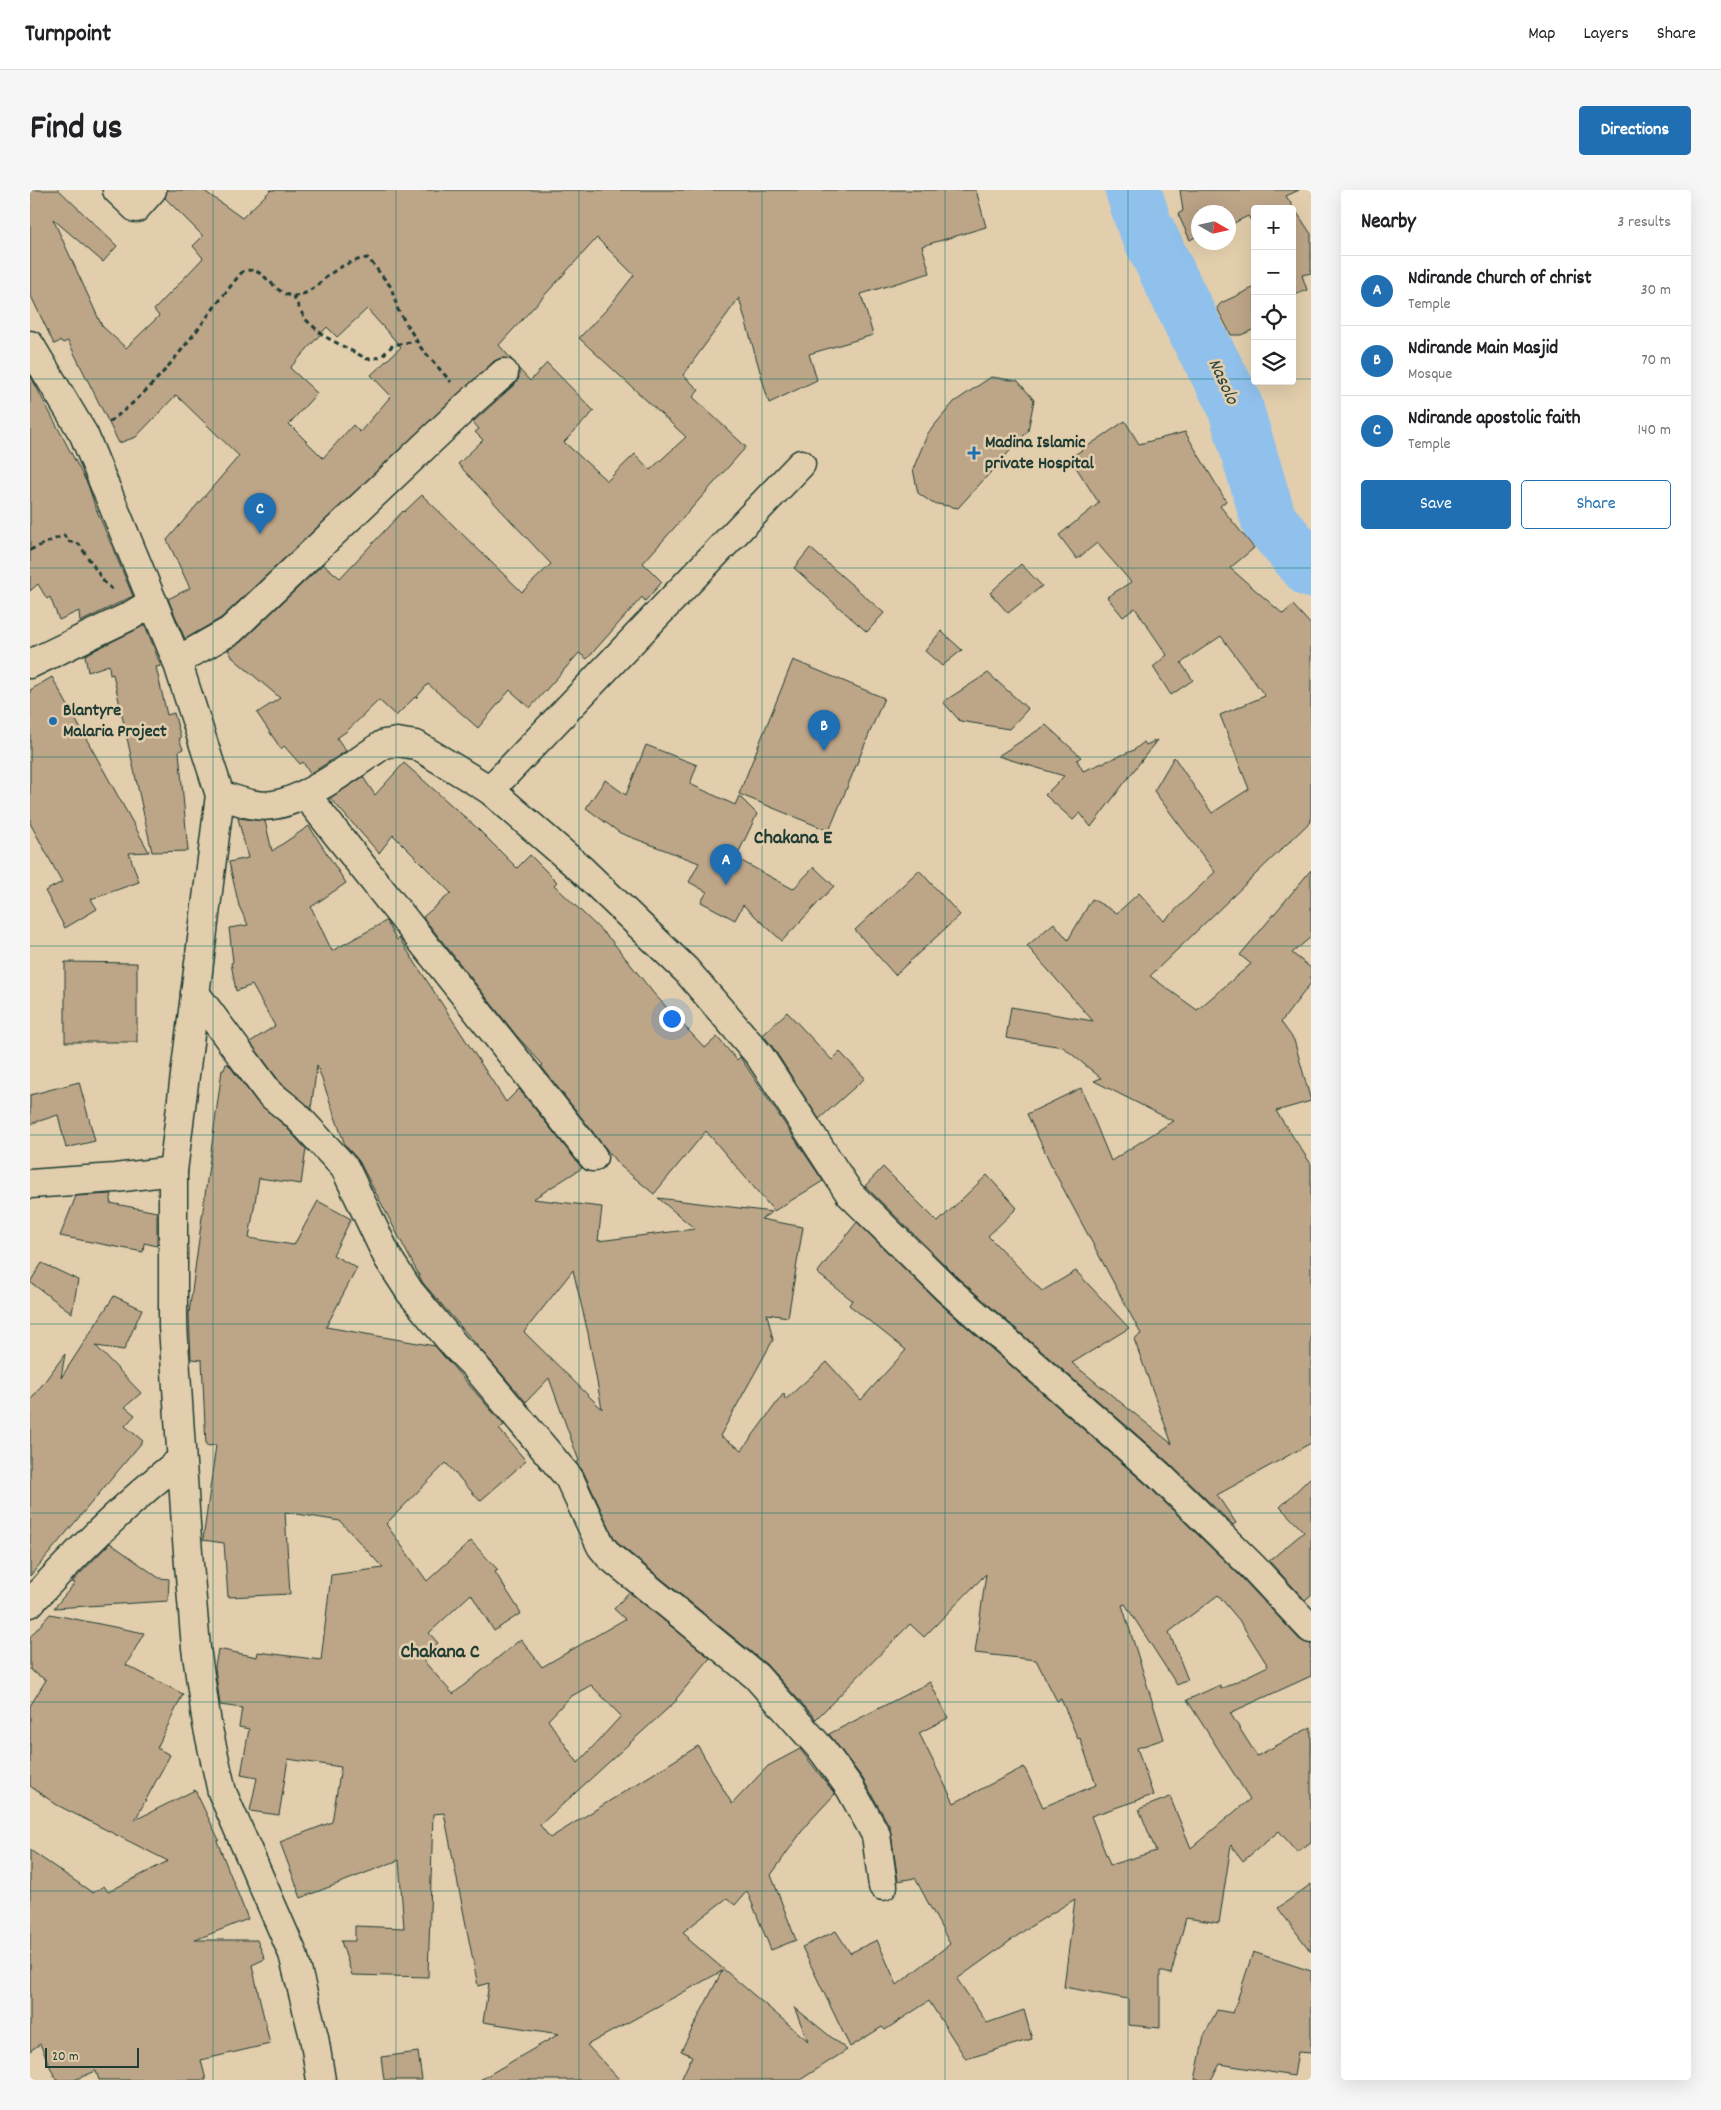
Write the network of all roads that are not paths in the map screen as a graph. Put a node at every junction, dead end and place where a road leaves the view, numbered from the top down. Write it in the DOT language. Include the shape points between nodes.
graph roads {
  1 [pos="117,190"];
  2 [pos="152,190"];
  3 [pos="30,345"];
  4 [pos="504,373"];
  5 [pos="801,464"];
  6 [pos="142,609"];
  7 [pos="177,661"];
  8 [pos="30,664"];
  9 [pos="490,790"];
  10 [pos="305,794"];
  11 [pos="220,795"];
  12 [pos="195,993"];
  13 [pos="593,1157"];
  14 [pos="173,1171"];
  15 [pos="30,1184"];
  16 [pos="181,1460"];
  17 [pos="30,1603"];
  18 [pos="1311,1629"];
  19 [pos="883,1886"];
  20 [pos="321,2080"];
  1 -- 2 [label="street" via="136,208"];
  3 -- 6 [label="street" via="84,435"];
  4 -- 7 [label="street" via="230,631"];
  5 -- 9 [label="street"];
  6 -- 7 [label="street"];
  6 -- 8 [label="street"];
  7 -- 11 [label="street"];
  9 -- 10 [label="street" via="416,745 397,742 384,744"];
  9 -- 18 [label="street" via="581,869 686,970 759,1055 850,1194 947,1289 1159,1475"];
  10 -- 11 [label="street" via="273,805 257,805"];
  10 -- 13 [label="street"];
  11 -- 12 [label="street"];
  12 -- 14 [label="street"];
  12 -- 19 [label="street" via="269,1094 294,1114 345,1168 388,1258 410,1292 570,1478 601,1546 609,1556 756,1676 822,1751 850,1788 876,1835"];
  14 -- 15 [label="street"];
  14 -- 16 [label="street" via="173,1326"];
  16 -- 17 [label="street" via="122,1509"];
  16 -- 20 [label="street" via="196,1648 207,1724 222,1792 293,1954"];
}
